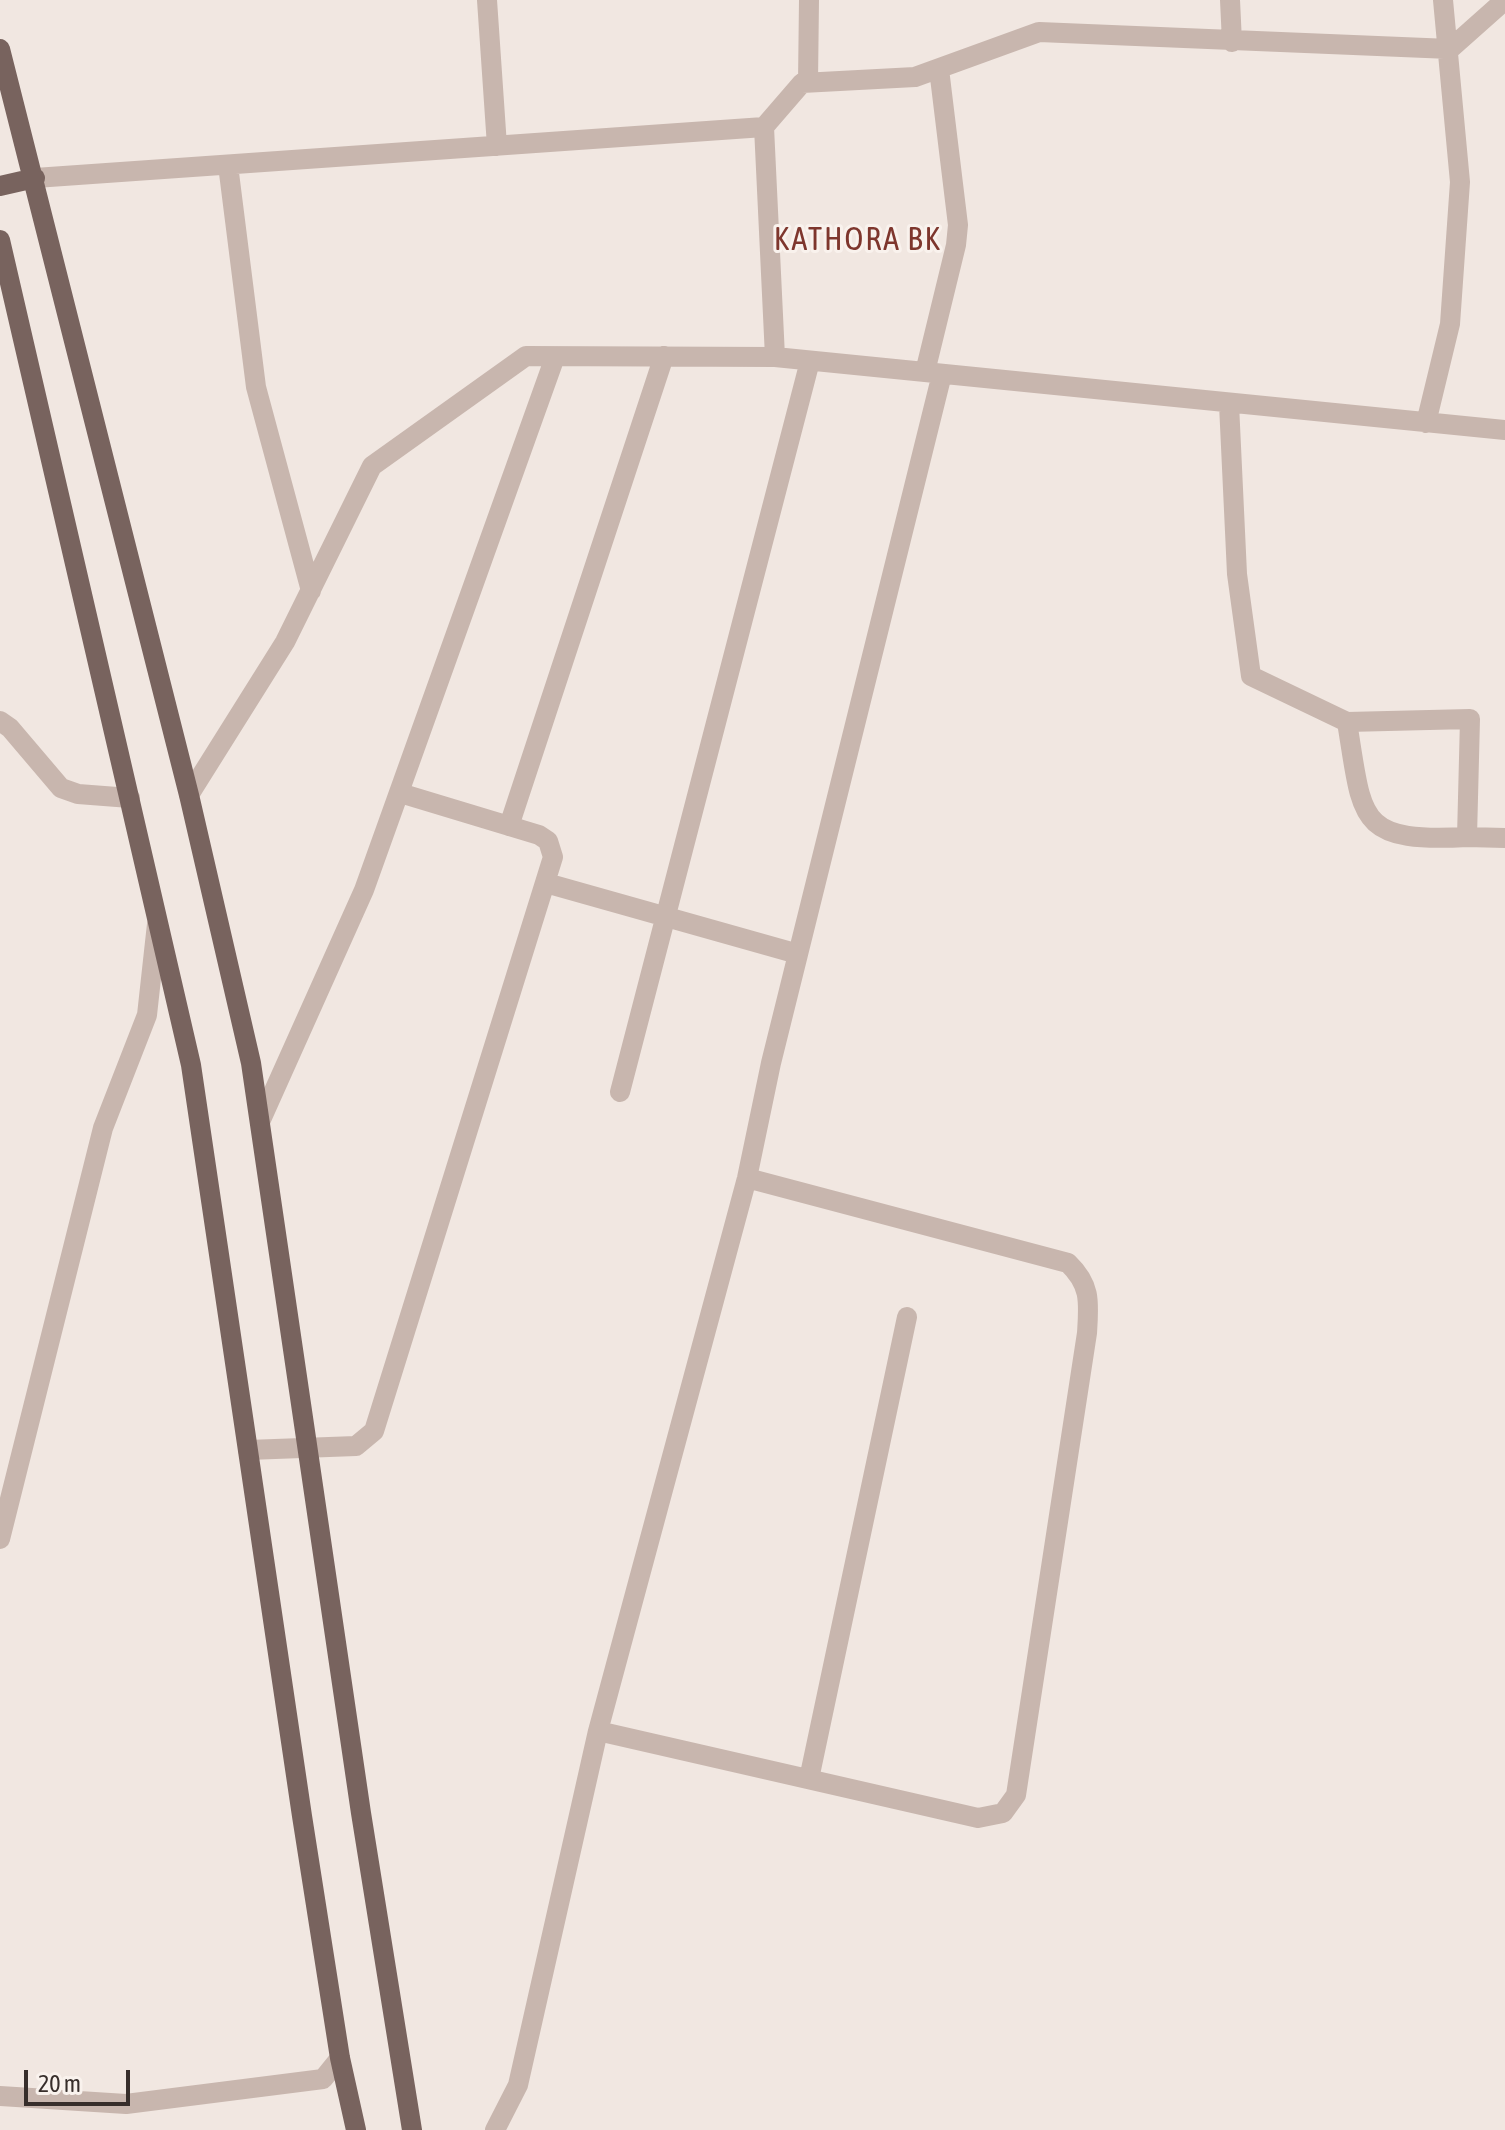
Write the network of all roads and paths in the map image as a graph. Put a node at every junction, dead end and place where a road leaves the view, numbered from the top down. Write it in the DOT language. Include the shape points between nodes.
graph roads {
  1 [pos="487,0"];
  2 [pos="809,0"];
  3 [pos="1230,0"];
  4 [pos="1443,0"];
  5 [pos="1505,0"];
  6 [pos="1232,42"];
  7 [pos="0,49"];
  8 [pos="1450,49"];
  9 [pos="939,69"];
  10 [pos="808,82"];
  11 [pos="764,127"];
  12 [pos="497,146"];
  13 [pos="228,165"];
  14 [pos="35,178"];
  15 [pos="0,186"];
  16 [pos="0,240"];
  17 [pos="664,356"];
  18 [pos="555,357"];
  19 [pos="775,357"];
  20 [pos="810,361"];
  21 [pos="934,373"];
  22 [pos="1229,404"];
  23 [pos="1426,423"];
  24 [pos="1505,430"];
  25 [pos="311,591"];
  26 [pos="0,721"];
  27 [pos="1347,722"];
  28 [pos="400,793"];
  29 [pos="189,795"];
  30 [pos="130,798"];
  31 [pos="509,826"];
  32 [pos="1467,837"];
  33 [pos="1505,838"];
  34 [pos="546,883"];
  35 [pos="158,917"];
  36 [pos="665,919"];
  37 [pos="798,954"];
  38 [pos="620,1092"];
  39 [pos="260,1122"];
  40 [pos="747,1178"];
  41 [pos="907,1317"];
  42 [pos="307,1448"];
  43 [pos="248,1450"];
  44 [pos="0,1539"];
  45 [pos="598,1731"];
  46 [pos="809,1779"];
  47 [pos="340,2058"];
  48 [pos="0,2096"];
  49 [pos="356,2130"];
  50 [pos="412,2130"];
  51 [pos="495,2130"];
  1 -- 12 [label="street"];
  2 -- 10 [label="street"];
  3 -- 6 [label="street"];
  4 -- 8 [label="street"];
  5 -- 8 [label="street"];
  6 -- 8 [label="street"];
  6 -- 9 [label="street" via="1039,32"];
  7 -- 14 [label="main road"];
  8 -- 23 [label="street" via="1460,182 1450,324"];
  9 -- 10 [label="street" via="915,77"];
  9 -- 21 [label="street" via="958,225"];
  10 -- 11 [label="street"];
  11 -- 12 [label="street"];
  11 -- 19 [label="street"];
  12 -- 13 [label="street"];
  13 -- 14 [label="street"];
  13 -- 25 [label="street" via="256,387"];
  14 -- 15 [label="main road"];
  14 -- 29 [label="main road"];
  16 -- 30 [label="main road"];
  17 -- 18 [label="street"];
  17 -- 19 [label="street"];
  17 -- 31 [label="street"];
  18 -- 25 [label="street" via="526,356 372,466"];
  18 -- 28 [label="street"];
  19 -- 20 [label="street"];
  20 -- 21 [label="street"];
  20 -- 36 [label="street"];
  21 -- 22 [label="street"];
  21 -- 37 [label="street"];
  22 -- 23 [label="street"];
  22 -- 27 [label="street" via="1237,574 1251,676"];
  23 -- 24 [label="street"];
  25 -- 29 [label="street"];
  26 -- 30 [label="street" via="61,788"];
  27 -- 32 [label="street" via="1367,817 1382,830 1403,837"];
  27 -- 32 [label="street" via="1470,719"];
  28 -- 31 [label="street"];
  28 -- 39 [label="street" via="364,890"];
  29 -- 39 [label="main road"];
  30 -- 35 [label="main road"];
  31 -- 34 [label="street" via="548,841 553,857"];
  32 -- 33 [label="street"];
  34 -- 36 [label="street"];
  34 -- 42 [label="street" via="374,1431 356,1446"];
  35 -- 43 [label="main road" via="191,1065"];
  35 -- 44 [label="street" via="147,1015 103,1128"];
  36 -- 37 [label="street"];
  36 -- 38 [label="street"];
  37 -- 40 [label="street"];
  39 -- 42 [label="main road"];
  40 -- 45 [label="street"];
  40 -- 46 [label="street" via="1068,1263 1084,1278 1089,1306 1016,1795 1003,1813 978,1818"];
  41 -- 46 [label="street"];
  42 -- 43 [label="street"];
  42 -- 50 [label="main road"];
  43 -- 47 [label="main road"];
  45 -- 46 [label="street"];
  45 -- 51 [label="street" via="518,2085"];
  47 -- 48 [label="street" via="323,2079 174,2099 126,2104"];
  47 -- 49 [label="main road"];
}
